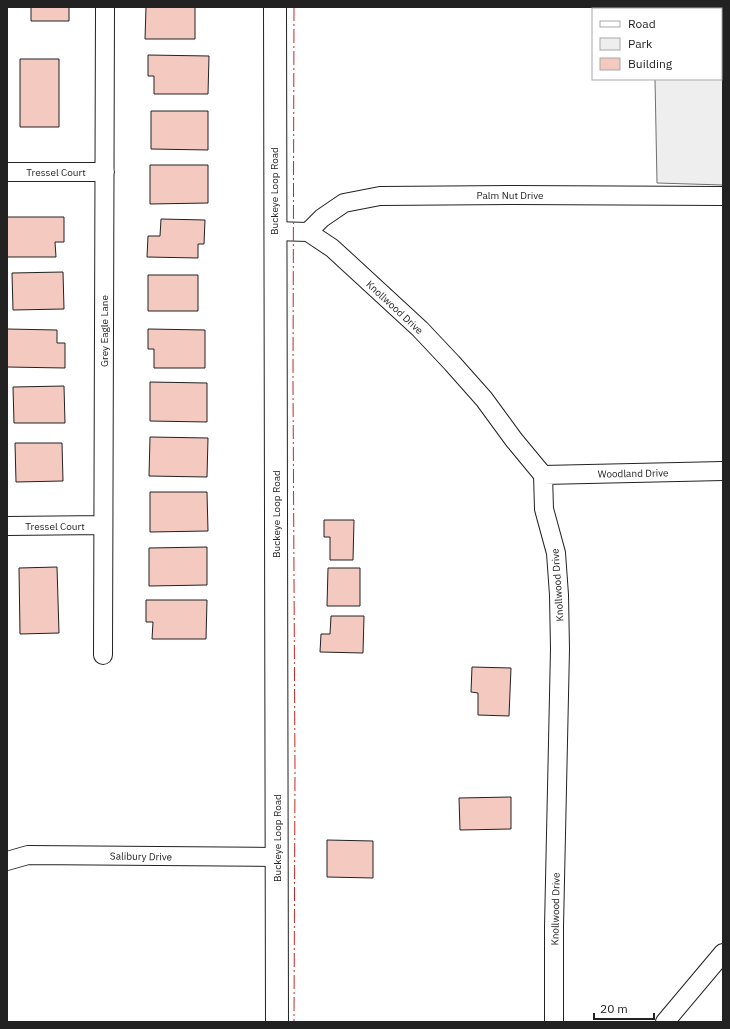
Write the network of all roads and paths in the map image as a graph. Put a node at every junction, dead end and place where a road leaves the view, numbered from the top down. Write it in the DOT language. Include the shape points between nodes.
graph roads {
  1 [pos="104,7"];
  2 [pos="275,7"];
  3 [pos="7,172"];
  4 [pos="105,172"];
  5 [pos="723,196"];
  6 [pos="274,230"];
  7 [pos="308,232"];
  8 [pos="723,471"];
  9 [pos="543,475"];
  10 [pos="103,525"];
  11 [pos="7,526"];
  12 [pos="103,655"];
  13 [pos="277,857"];
  14 [pos="7,861"];
  15 [pos="723,953"];
  16 [pos="277,1022"];
  17 [pos="554,1022"];
  18 [pos="665,1022"];
  1 -- 4 [label="street, Grey Eagle Lane"];
  2 -- 6 [label="street, Buckeye Loop Road"];
  3 -- 4 [label="street, Tressel Court"];
  4 -- 10 [label="street, Grey Eagle Lane"];
  5 -- 7 [label="street, Palm Nut Drive" via="380,196 344,203 322,218"];
  6 -- 7 [label="street"];
  6 -- 13 [label="street, Buckeye Loop Road"];
  7 -- 9 [label="street, Knollwood Drive" via="332,248 420,329 484,399"];
  8 -- 9 [label="street, Woodland Drive"];
  9 -- 17 [label="street, Knollwood Drive" via="544,509 556,553 560,649"];
  10 -- 11 [label="street, Tressel Court"];
  10 -- 12 [label="street, Grey Eagle Lane"];
  13 -- 14 [label="street, Salibury Drive" via="28,855"];
  13 -- 16 [label="street, Buckeye Loop Road"];
  15 -- 18 [label="street"];
}
